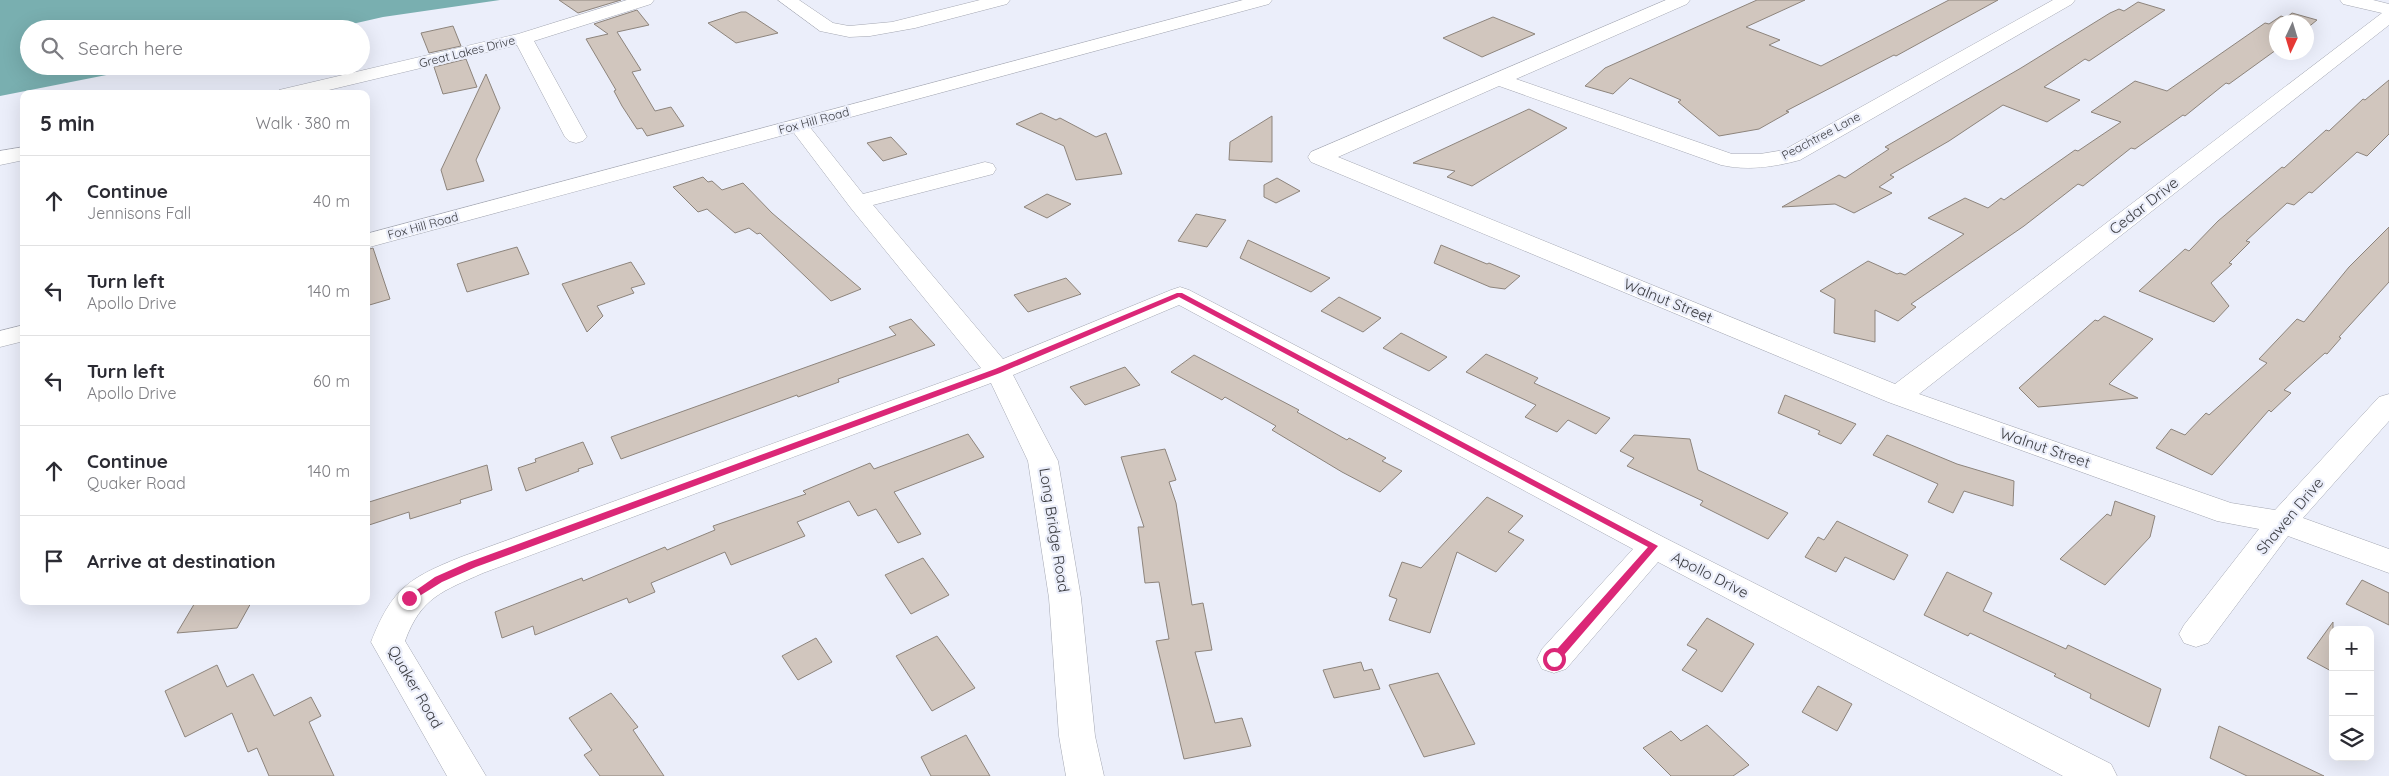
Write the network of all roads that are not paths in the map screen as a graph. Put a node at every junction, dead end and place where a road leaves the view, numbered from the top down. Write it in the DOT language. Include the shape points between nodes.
graph roads {
  1 [pos="645,0"];
  2 [pos="787,0"];
  3 [pos="1000,0"];
  4 [pos="1263,0"];
  5 [pos="1678,0"];
  6 [pos="2066,0"];
  7 [pos="2349,0"];
  8 [pos="2389,9"];
  9 [pos="2389,16"];
  10 [pos="523,38"];
  11 [pos="370,74"];
  12 [pos="366,75"];
  13 [pos="1500,80"];
  14 [pos="303,90"];
  15 [pos="798,125"];
  16 [pos="576,137"];
  17 [pos="20,154"];
  18 [pos="0,158"];
  19 [pos="985,169"];
  20 [pos="858,202"];
  21 [pos="370,240"];
  22 [pos="20,334"];
  23 [pos="0,339"];
  24 [pos="998,371"];
  25 [pos="1898,396"];
  26 [pos="2389,403"];
  27 [pos="2282,522"];
  28 [pos="1654,546"];
  29 [pos="2389,562"];
  30 [pos="2196,634"];
  31 [pos="1554,659"];
  32 [pos="467,776"];
  33 [pos="1085,776"];
  34 [pos="2098,776"];
  1 -- 10 [label="street, Great Lakes Drive"];
  2 -- 3 [label="street" via="830,28 851,32 876,30"];
  4 -- 15 [label="street, Fox Hill Road"];
  5 -- 13 [label="street, Walnut Street"];
  6 -- 13 [label="street, Peachtree Lane" via="1792,155 1773,161 1729,160"];
  7 -- 8 [label="street"];
  9 -- 25 [label="street, Cedar Drive"];
  10 -- 11 [label="street, Great Lakes Drive"];
  10 -- 16 [label="street"];
  12 -- 14 [label="street, Great Lakes Drive"];
  13 -- 25 [label="street, Walnut Street" via="1319,157"];
  15 -- 20 [label="street, Long Bridge Road"];
  15 -- 21 [label="street, Fox Hill Road"];
  17 -- 18 [label="street"];
  19 -- 20 [label="street"];
  20 -- 24 [label="street, Long Bridge Road"];
  22 -- 23 [label="street"];
  24 -- 28 [label="street, Apollo Drive" via="1180,295"];
  24 -- 32 [label="street, Quaker Road" via="472,565 438,579 409,598 396,618 388,642"];
  24 -- 33 [label="street, Long Bridge Road" via="1043,461 1065,598 1076,736"];
  25 -- 27 [label="street, Walnut Street" via="2228,513"];
  26 -- 27 [label="street, Shawen Drive"];
  27 -- 29 [label="street, Walnut Street"];
  27 -- 30 [label="street, Shawen Drive"];
  28 -- 31 [label="street"];
  28 -- 34 [label="street, Apollo Drive"];
}
